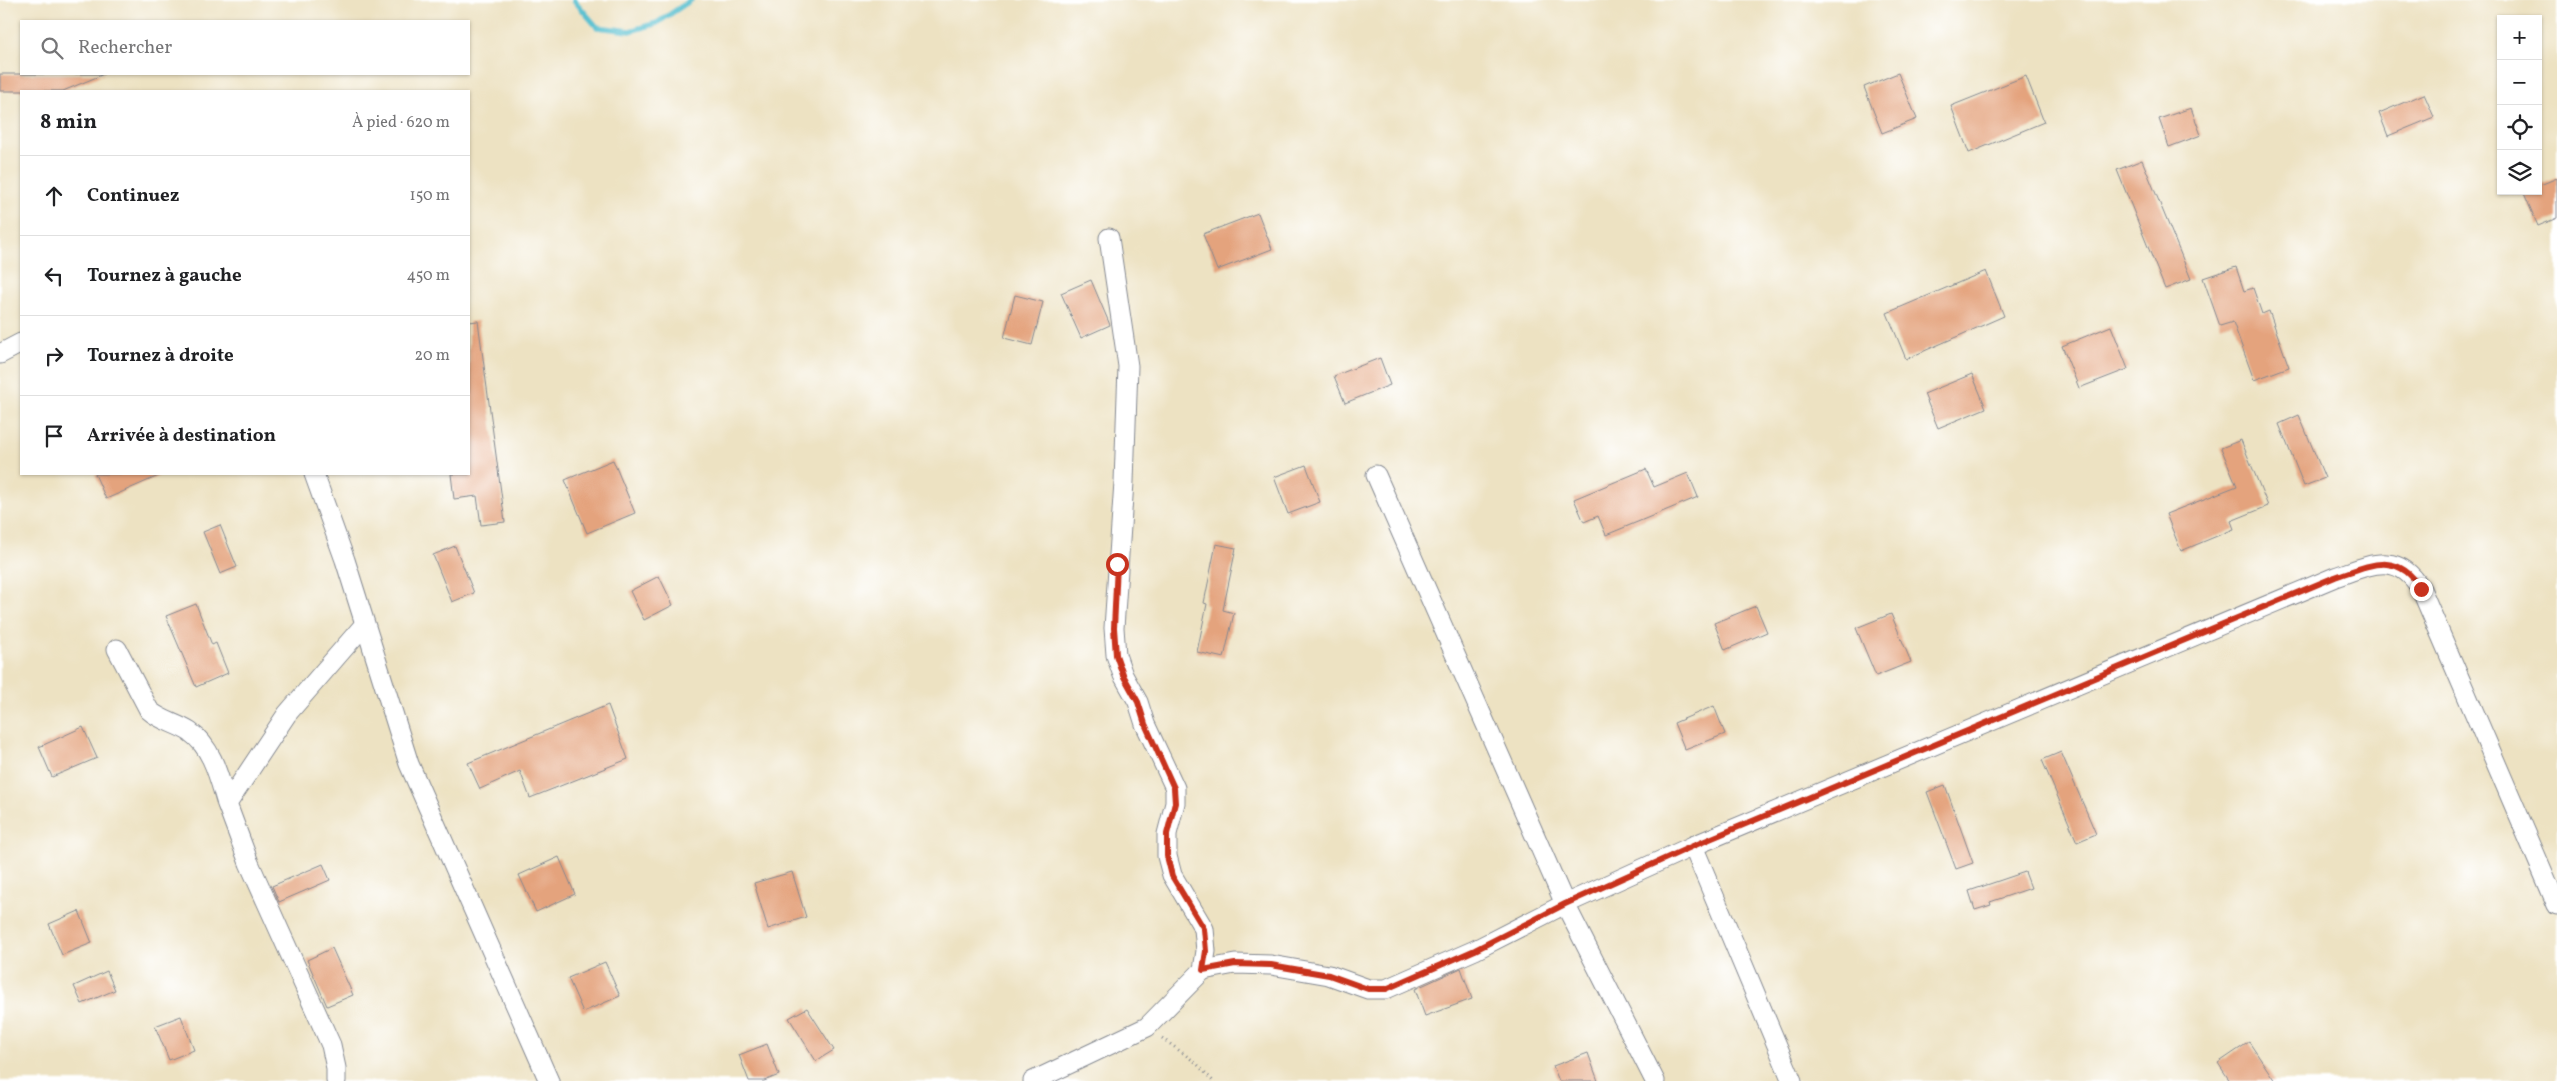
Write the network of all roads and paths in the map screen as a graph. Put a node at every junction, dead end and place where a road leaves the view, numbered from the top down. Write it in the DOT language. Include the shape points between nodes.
graph roads {
  1 [pos="1109,238"];
  2 [pos="20,344"];
  3 [pos="0,354"];
  4 [pos="314,475"];
  5 [pos="1376,476"];
  6 [pos="364,625"];
  7 [pos="117,648"];
  8 [pos="227,804"];
  9 [pos="1693,846"];
  10 [pos="1565,904"];
  11 [pos="2557,905"];
  12 [pos="1203,970"];
  13 [pos="1147,1027"];
  14 [pos="336,1081"];
  15 [pos="550,1081"];
  16 [pos="1033,1081"];
  17 [pos="1213,1081"];
  18 [pos="1655,1081"];
  19 [pos="1792,1081"];
  1 -- 12 [label="street" via="1128,366 1114,628 1116,655 1174,788 1175,803 1167,834 1167,856 1172,876 1204,929 1206,951"];
  2 -- 3 [label="street"];
  4 -- 6 [label="street"];
  5 -- 10 [label="street"];
  6 -- 8 [label="street" via="287,714"];
  6 -- 15 [label="street" via="409,764"];
  7 -- 8 [label="street" via="149,710 156,717 190,732 202,743 218,772"];
  8 -- 14 [label="street" via="249,863 325,1030 336,1068"];
  9 -- 10 [label="street"];
  9 -- 11 [label="street" via="2335,577 2373,564 2388,564 2403,568 2421,589"];
  9 -- 19 [label="street"];
  10 -- 12 [label="street" via="1475,950 1386,989 1368,989 1329,975 1271,965 1235,964"];
  10 -- 18 [label="street"];
  12 -- 13 [label="street"];
  13 -- 16 [label="street"];
  13 -- 17 [label="path" via="1195,1062"];
}
